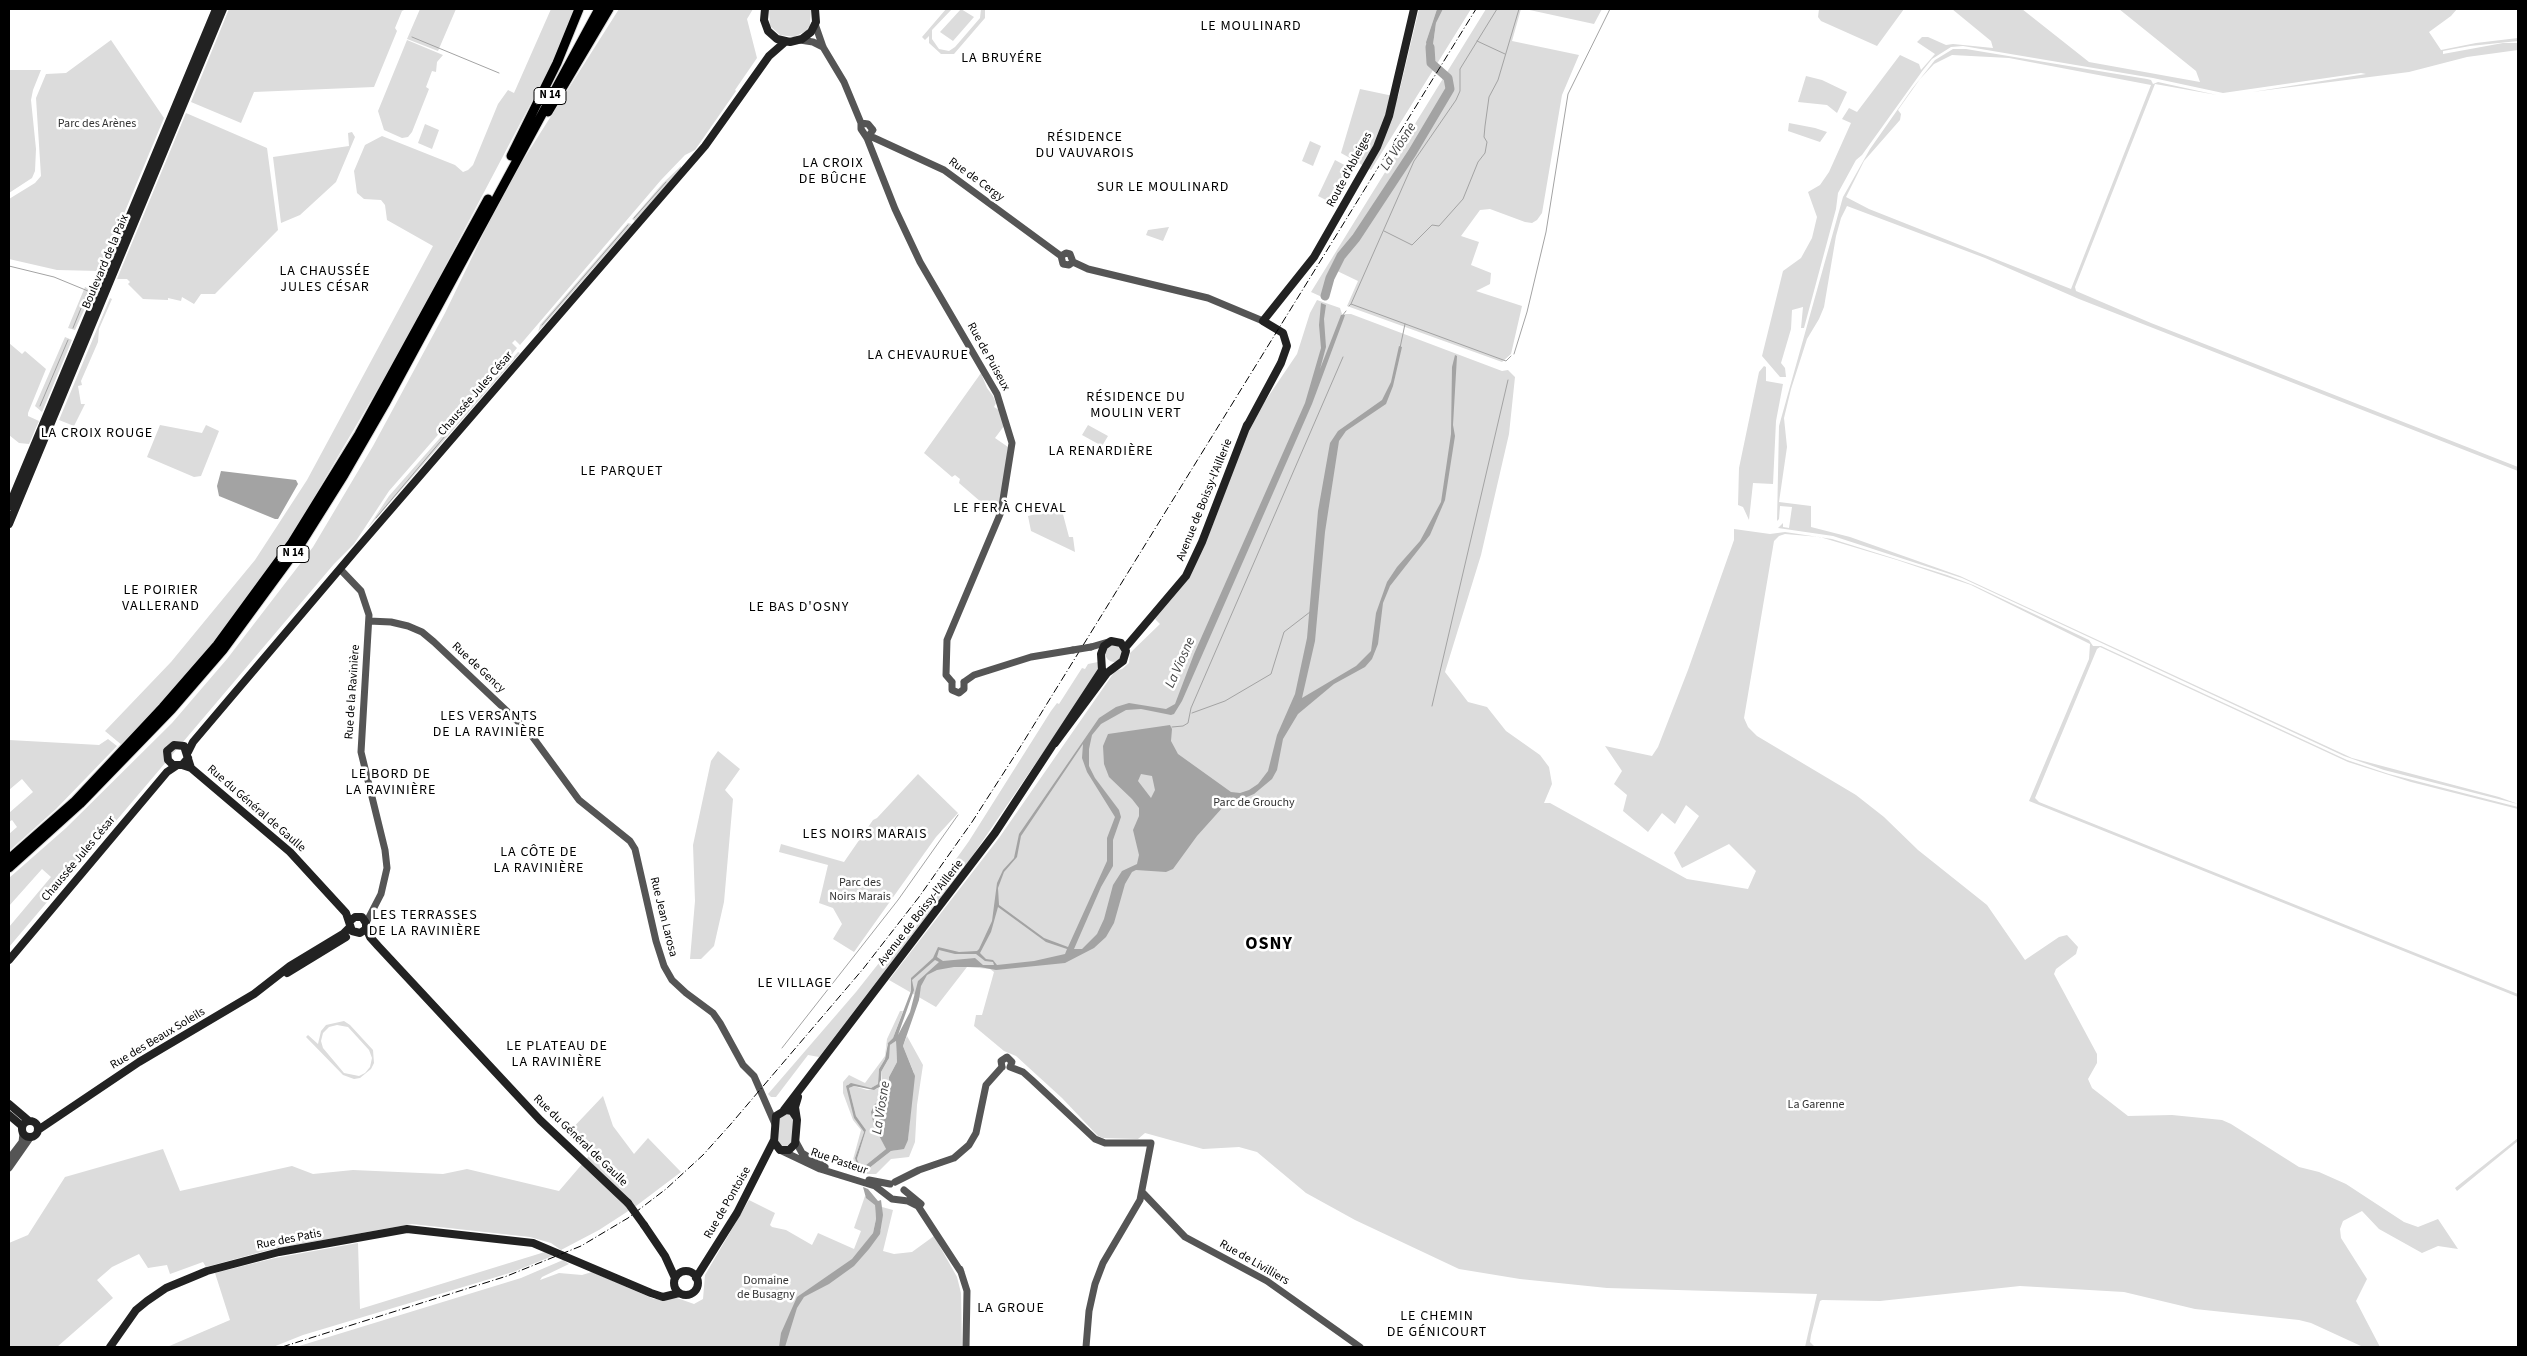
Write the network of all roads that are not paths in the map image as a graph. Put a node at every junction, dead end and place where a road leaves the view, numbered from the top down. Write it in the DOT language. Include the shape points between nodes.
graph roads {
  1 [pos="216,9"];
  2 [pos="223,9"];
  3 [pos="579,9"];
  4 [pos="592,9"];
  5 [pos="599,9"];
  6 [pos="609,9"];
  7 [pos="614,9"];
  8 [pos="764,9"];
  9 [pos="815,9"];
  10 [pos="1414,9"];
  11 [pos="815,24"];
  12 [pos="770,34"];
  13 [pos="800,40"];
  14 [pos="785,42"];
  15 [pos="589,44"];
  16 [pos="823,47"];
  17 [pos="769,56"];
  18 [pos="869,137"];
  19 [pos="509,160"];
  20 [pos="502,184"];
  21 [pos="1263,322"];
  22 [pos="9,506"];
  23 [pos="9,524"];
  24 [pos="340,569"];
  25 [pos="369,621"];
  26 [pos="1108,642"];
  27 [pos="1091,647"];
  28 [pos="1125,648"];
  29 [pos="1102,651"];
  30 [pos="1103,660"];
  31 [pos="1115,666"];
  32 [pos="952,682"];
  33 [pos="964,682"];
  34 [pos="193,742"];
  35 [pos="1055,743"];
  36 [pos="182,745"];
  37 [pos="180,761"];
  38 [pos="635,849"];
  39 [pos="9,859"];
  40 [pos="9,868"];
  41 [pos="358,925"];
  42 [pos="9,960"];
  43 [pos="799,1093"];
  44 [pos="765,1102"];
  45 [pos="9,1104"];
  46 [pos="783,1110"];
  47 [pos="9,1115"];
  48 [pos="796,1117"];
  49 [pos="53,1119"];
  50 [pos="32,1122"];
  51 [pos="775,1124"];
  52 [pos="22,1130"];
  53 [pos="38,1130"];
  54 [pos="30,1138"];
  55 [pos="774,1140"];
  56 [pos="796,1142"];
  57 [pos="784,1151"];
  58 [pos="9,1158"];
  59 [pos="765,1161"];
  60 [pos="9,1168"];
  61 [pos="908,1176"];
  62 [pos="857,1179"];
  63 [pos="872,1183"];
  64 [pos="893,1183"];
  65 [pos="904,1189"];
  66 [pos="1143,1193"];
  67 [pos="889,1196"];
  68 [pos="897,1199"];
  69 [pos="665,1256"];
  70 [pos="709,1256"];
  71 [pos="685,1272"];
  72 [pos="962,1272"];
  73 [pos="696,1278"];
  74 [pos="675,1282"];
  75 [pos="651,1293"];
  76 [pos="679,1294"];
  77 [pos="110,1347"];
  78 [pos="966,1347"];
  79 [pos="1086,1347"];
  80 [pos="1360,1347"];
  1 -- 22 [label="main road, Boulevard de la Paix"];
  2 -- 23 [label="main road, Boulevard de la Paix"];
  3 -- 19 [label="highway" via="557,63"];
  4 -- 19 [label="highway, N 14"];
  5 -- 20 [label="highway, N 14"];
  6 -- 15 [label="highway"];
  7 -- 15 [label="highway"];
  8 -- 12 [label="main road" via="764,20"];
  9 -- 11 [label="main road"];
  10 -- 21 [label="main road, Route d'Ableiges" via="1389,116 1377,146 1314,257"];
  11 -- 13 [label="main road"];
  11 -- 16 [label="street"];
  12 -- 14 [label="main road"];
  12 -- 17 [label="main road"];
  13 -- 14 [label="main road"];
  13 -- 16 [label="street"];
  14 -- 17 [label="main road, Chaussée Jules César"];
  15 -- 20 [label="highway"];
  16 -- 18 [label="street, Rue de Puiseux" via="844,82 861,123 871,127"];
  17 -- 24 [label="main road, Chaussée Jules César" via="706,146"];
  18 -- 21 [label="street, Rue de Cergy" via="944,170 1061,256 1070,254 1072,262 1088,269 1208,298"];
  18 -- 32 [label="street, Rue de Puiseux" via="895,209 920,262 997,394 1012,443 1001,512 946,640 947,677"];
  19 -- 39 [label="highway, N 14" via="350,449 291,544 199,667 74,802"];
  20 -- 40 [label="highway, N 14" via="384,404 300,545 223,650 172,709 80,804"];
  21 -- 28 [label="main road, Avenue de Boissy-l'Aillerie" via="1285,336 1285,351 1264,381 1186,576"];
  24 -- 25 [label="street, Rue de la Ravinière" via="364,597"];
  24 -- 34 [label="main road, Chaussée Jules César"];
  25 -- 38 [label="street, Rue de Gency" via="408,626 438,644 529,732 580,800 623,834"];
  25 -- 41 [label="street, Rue de la Ravinière" via="361,752 387,865 381,894"];
  26 -- 27 [label="street"];
  26 -- 28 [label="main road" via="1118,642"];
  26 -- 29 [label="main road"];
  27 -- 29 [label="street"];
  27 -- 33 [label="street, bridge" via="1031,657 974,675"];
  28 -- 31 [label="main road" via="1124,661"];
  29 -- 30 [label="main road"];
  30 -- 31 [label="main road"];
  30 -- 35 [label="main road" via="1102,670"];
  31 -- 35 [label="main road"];
  32 -- 33 [label="street" via="959,679"];
  32 -- 33 [label="street" via="952,690 959,693 964,689"];
  34 -- 36 [label="main road"];
  34 -- 37 [label="main road, Chaussée Jules César"];
  35 -- 43 [label="main road, Avenue de Boissy-l'Aillerie" via="958,885"];
  36 -- 37 [label="main road"];
  36 -- 37 [label="main road" via="169,748 167,754"];
  37 -- 41 [label="main road, Rue du Général de Gaulle" via="280,843"];
  37 -- 42 [label="main road, Chaussée Jules César" via="167,772"];
  38 -- 44 [label="street, Rue Jean Larosa" via="664,966 672,980 713,1013 743,1065 754,1076"];
  41 -- 49 [label="main road, Rue des Beaux Soleils"];
  41 -- 69 [label="main road, Rue du Général de Gaulle, bridge" via="552,1133 628,1203"];
  43 -- 46 [label="main road, Avenue de Boissy-l'Aillerie"];
  43 -- 48 [label="main road, Avenue de Boissy-l'Aillerie"];
  44 -- 46 [label="street"];
  44 -- 51 [label="street, Rue Jean Larosa"];
  45 -- 50 [label="main road"];
  46 -- 48 [label="main road" via="792,1111"];
  46 -- 51 [label="main road, Avenue de Boissy-l'Aillerie" via="776,1116"];
  47 -- 52 [label="main road"];
  48 -- 56 [label="main road, Avenue de Boissy-l'Aillerie"];
  49 -- 50 [label="main road, Rue des Beaux Soleils"];
  49 -- 53 [label="main road, Rue des Beaux Soleils"];
  50 -- 52 [label="main road"];
  50 -- 53 [label="main road"];
  51 -- 55 [label="main road"];
  52 -- 54 [label="main road"];
  52 -- 58 [label="street" via="22,1142"];
  53 -- 54 [label="main road, Rue des Beaux Soleils"];
  54 -- 60 [label="street"];
  55 -- 57 [label="main road"];
  55 -- 59 [label="main road, Rue de Pontoise"];
  56 -- 57 [label="main road"];
  56 -- 62 [label="street, Rue Pasteur" via="802,1153 823,1166"];
  57 -- 59 [label="main road, Rue de Pontoise"];
  57 -- 62 [label="street, Rue Pasteur" via="820,1169"];
  59 -- 70 [label="main road, Rue de Pontoise"];
  61 -- 64 [label="street"];
  61 -- 65 [label="street"];
  61 -- 66 [label="street" via="954,1158 970,1145 976,1133 986,1085 1002,1067 1010,1067 1023,1072 1095,1139 1105,1143 1151,1143"];
  62 -- 63 [label="street, Rue Pasteur"];
  63 -- 64 [label="street, Rue Pasteur"];
  63 -- 67 [label="street, Rue Pasteur"];
  64 -- 65 [label="street" via="901,1184"];
  64 -- 67 [label="street" via="887,1190"];
  65 -- 68 [label="street" via="903,1196"];
  65 -- 72 [label="street" via="923,1206"];
  66 -- 79 [label="street" via="1103,1263 1089,1311"];
  66 -- 80 [label="street, Rue de Livilliers" via="1185,1237 1267,1281"];
  67 -- 68 [label="street"];
  68 -- 72 [label="street" via="921,1209"];
  69 -- 71 [label="main road, Rue du Général de Gaulle"];
  69 -- 74 [label="main road, Rue du Général de Gaulle"];
  70 -- 71 [label="main road, Rue de Pontoise"];
  70 -- 73 [label="main road, Rue de Pontoise"];
  71 -- 73 [label="main road"];
  71 -- 74 [label="main road"];
  72 -- 78 [label="street" via="967,1291"];
  73 -- 76 [label="main road" via="693,1293"];
  74 -- 75 [label="main road" via="661,1293"];
  74 -- 76 [label="main road"];
  75 -- 76 [label="main road, Rue des Patis" via="663,1297"];
  75 -- 77 [label="main road, Rue des Patis" via="533,1243 414,1229 279,1252 207,1271 166,1288 136,1310"];
}
